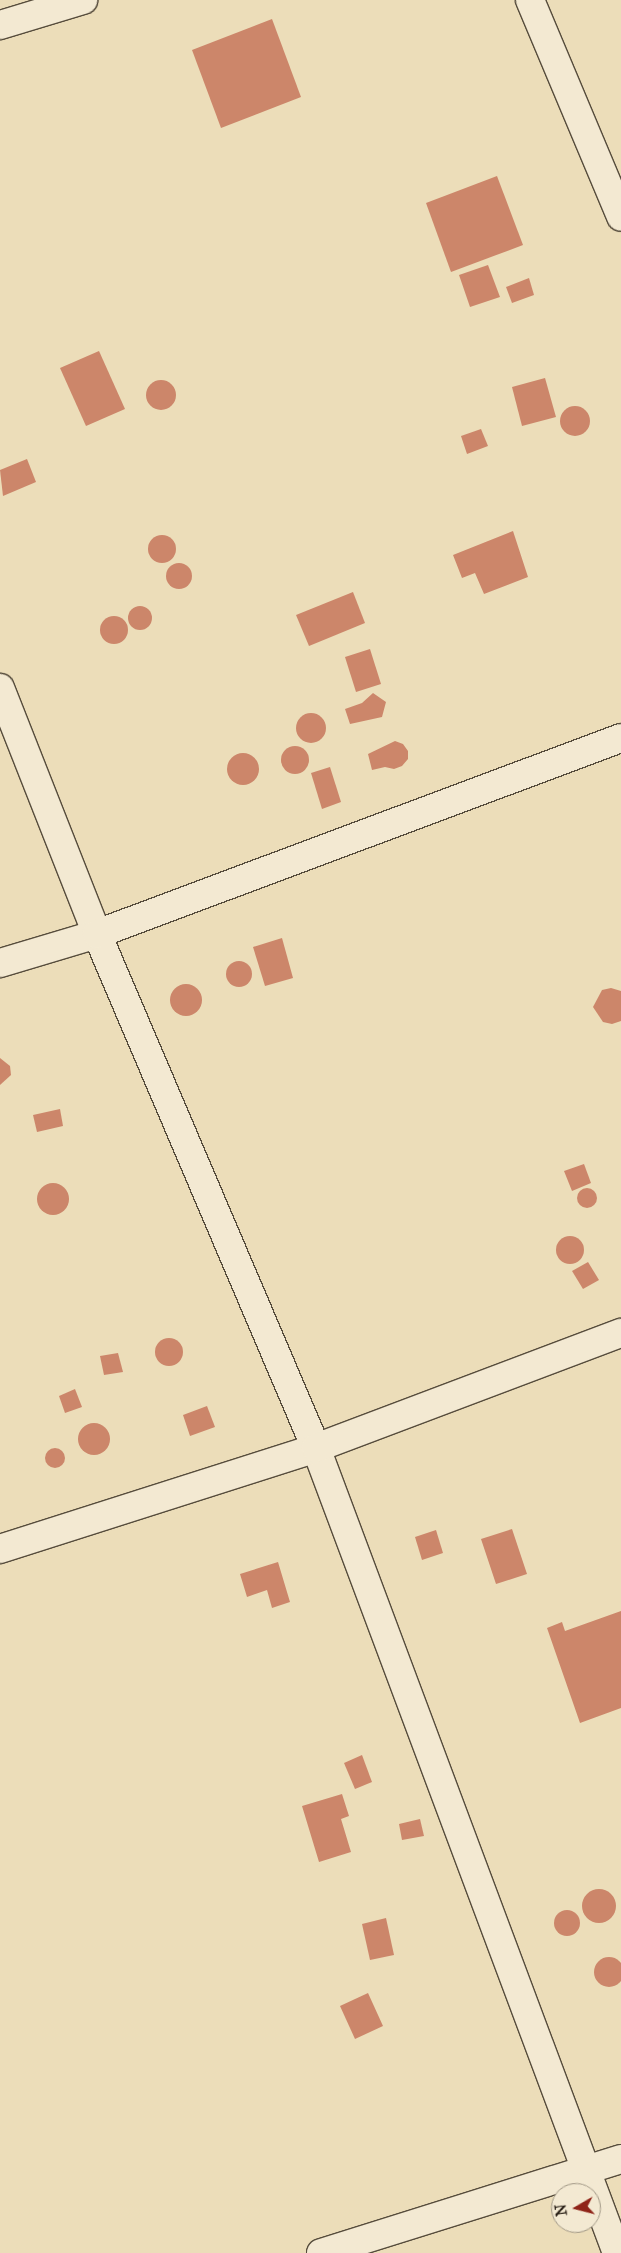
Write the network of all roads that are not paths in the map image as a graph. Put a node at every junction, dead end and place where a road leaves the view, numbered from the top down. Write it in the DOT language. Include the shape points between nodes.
graph roads {
  1 [pos="83,0"];
  2 [pos="530,0"];
  3 [pos="0,25"];
  4 [pos="621,217"];
  5 [pos="0,688"];
  6 [pos="621,738"];
  7 [pos="97,934"];
  8 [pos="0,963"];
  9 [pos="621,1333"];
  10 [pos="316,1448"];
  11 [pos="0,1549"];
  12 [pos="621,2159"];
  13 [pos="584,2170"];
  14 [pos="321,2253"];
  15 [pos="617,2253"];
  1 -- 3 [label="street"];
  2 -- 4 [label="street"];
  5 -- 7 [label="street"];
  6 -- 7 [label="street"];
  7 -- 8 [label="street"];
  7 -- 10 [label="street"];
  9 -- 10 [label="street"];
  10 -- 11 [label="street"];
  10 -- 13 [label="street"];
  12 -- 13 [label="street"];
  13 -- 14 [label="street"];
  13 -- 15 [label="street"];
}
